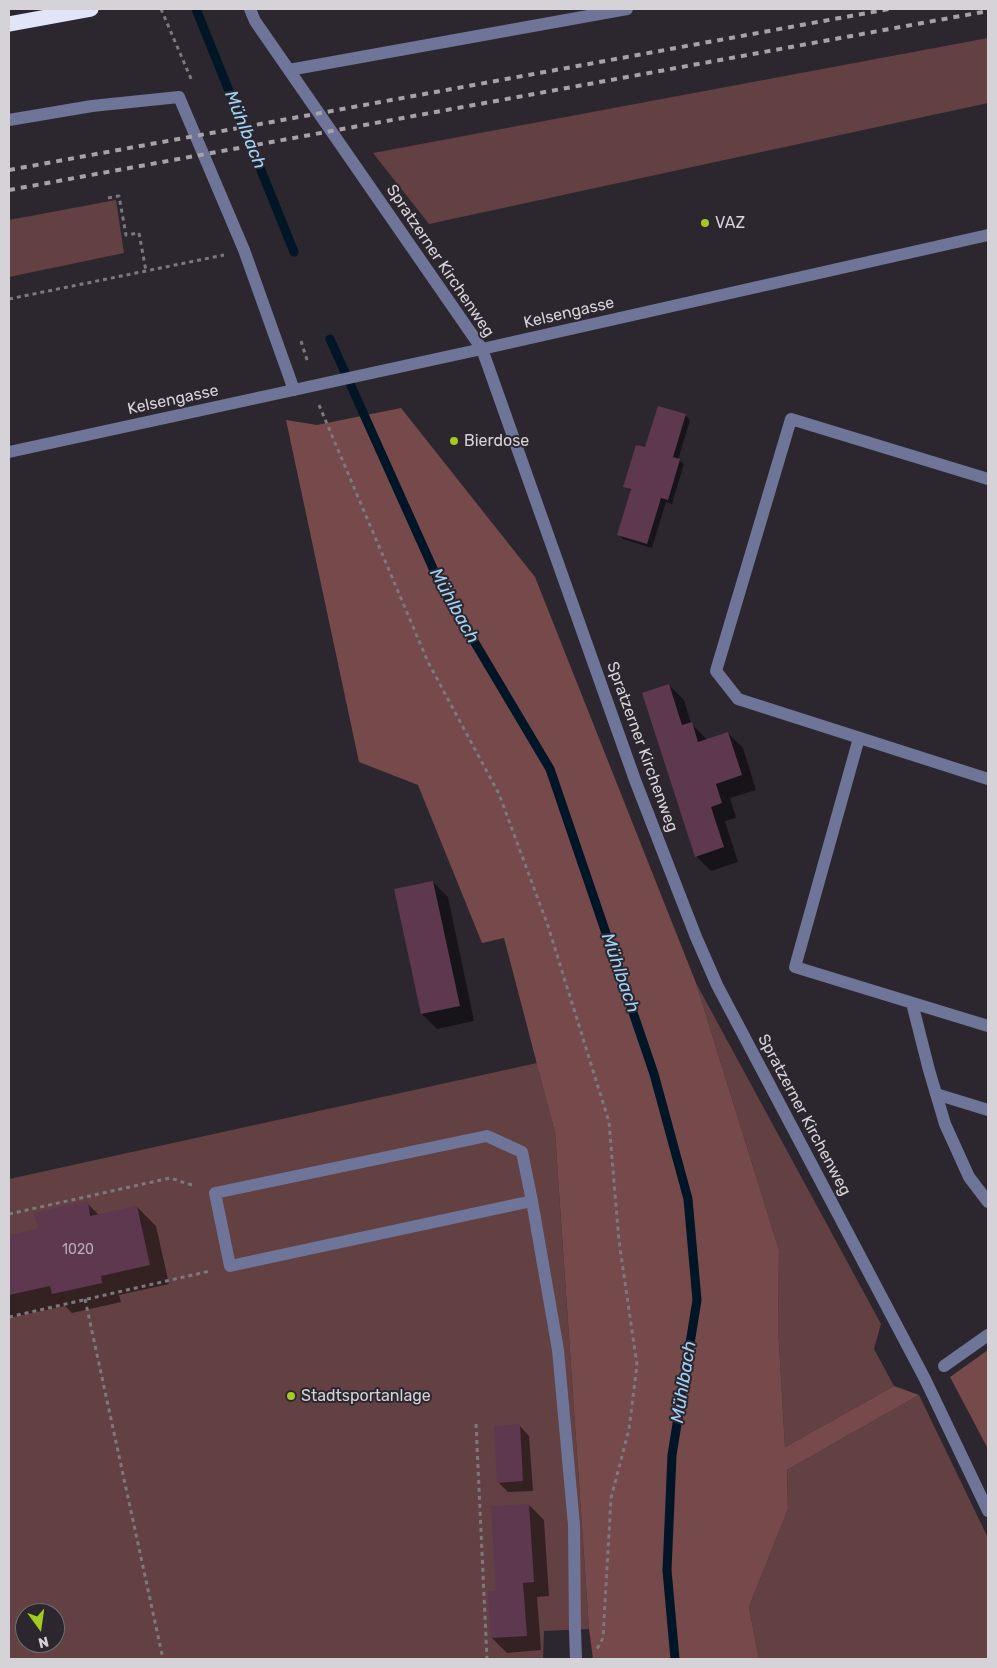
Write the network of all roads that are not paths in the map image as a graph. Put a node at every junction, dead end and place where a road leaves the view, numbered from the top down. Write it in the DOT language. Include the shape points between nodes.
graph roads {
  1 [pos="90,9"];
  2 [pos="250,9"];
  3 [pos="628,9"];
  4 [pos="9,24"];
  5 [pos="289,70"];
  6 [pos="9,120"];
  7 [pos="988,235"];
  8 [pos="482,350"];
  9 [pos="294,390"];
  10 [pos="9,452"];
  11 [pos="988,479"];
  12 [pos="859,738"];
  13 [pos="988,779"];
  14 [pos="912,1003"];
  15 [pos="988,1026"];
  16 [pos="936,1094"];
  17 [pos="988,1110"];
  18 [pos="532,1201"];
  19 [pos="988,1202"];
  20 [pos="988,1335"];
  21 [pos="944,1366"];
  22 [pos="988,1512"];
  23 [pos="576,1659"];
  1 -- 4 [label="highway"];
  2 -- 5 [label="street, Spratzerner Kirchenweg"];
  3 -- 5 [label="street"];
  5 -- 8 [label="street, Spratzerner Kirchenweg"];
  6 -- 9 [label="street" via="92,106 179,98 244,250"];
  7 -- 8 [label="street, Kelsengasse"];
  8 -- 9 [label="street, Kelsengasse"];
  8 -- 22 [label="street, Spratzerner Kirchenweg" via="635,780 714,977 925,1379"];
  9 -- 10 [label="street, Kelsengasse"];
  11 -- 12 [label="street" via="791,419 716,671 738,699"];
  12 -- 13 [label="street"];
  12 -- 14 [label="street" via="795,967"];
  14 -- 15 [label="street"];
  14 -- 16 [label="street"];
  16 -- 17 [label="street"];
  16 -- 19 [label="street" via="945,1124 969,1177"];
  18 -- 18 [label="street" via="522,1152 487,1136 215,1192 230,1266"];
  18 -- 23 [label="street" via="558,1350 574,1525"];
  20 -- 21 [label="street"];
}
